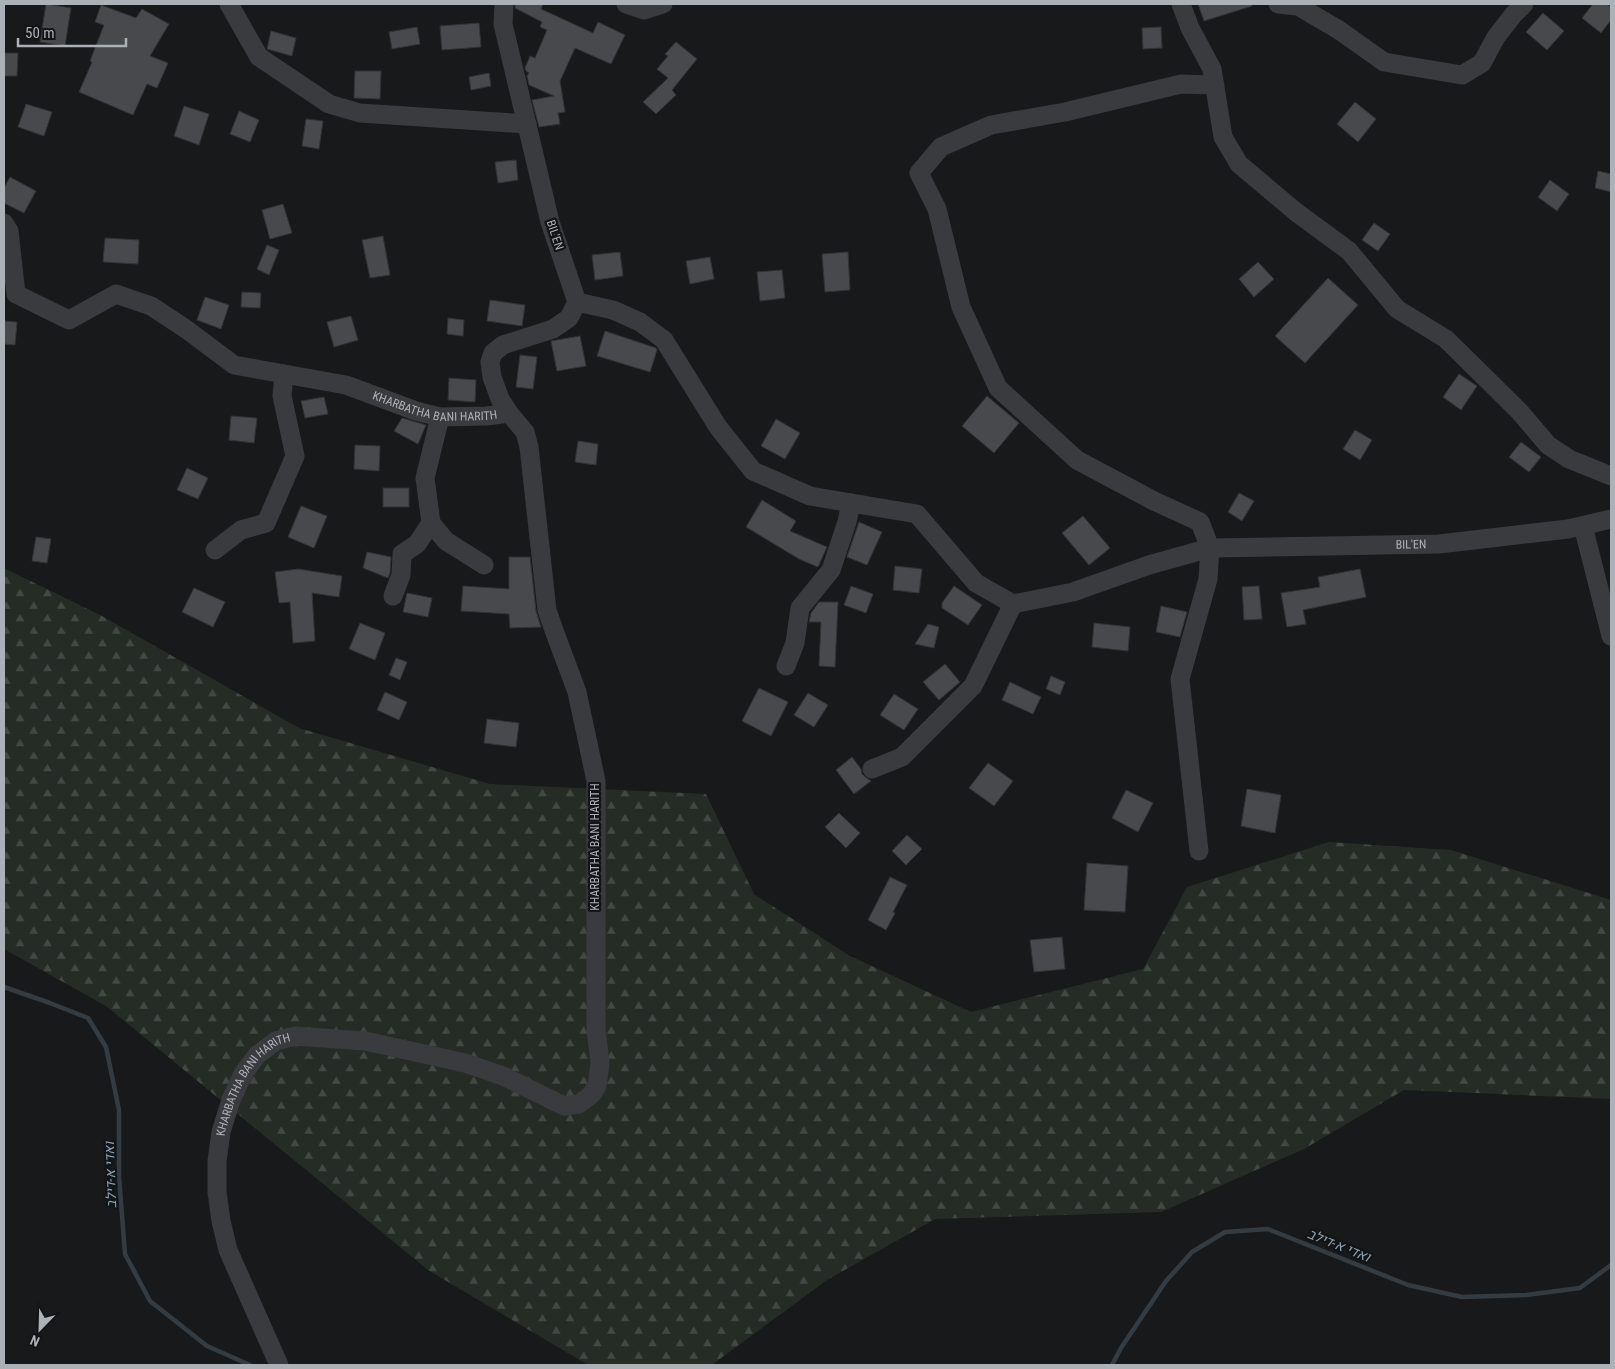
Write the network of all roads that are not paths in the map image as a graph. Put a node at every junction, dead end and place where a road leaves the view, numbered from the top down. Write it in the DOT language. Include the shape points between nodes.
graph roads {
  1 [pos="229,4"];
  2 [pos="504,4"];
  3 [pos="626,4"];
  4 [pos="663,4"];
  5 [pos="1181,4"];
  6 [pos="1278,4"];
  7 [pos="1524,4"];
  8 [pos="1215,85"];
  9 [pos="527,124"];
  10 [pos="4,223"];
  11 [pos="577,302"];
  12 [pos="284,374"];
  13 [pos="509,413"];
  14 [pos="440,417"];
  15 [pos="1611,476"];
  16 [pos="851,503"];
  17 [pos="1611,519"];
  18 [pos="431,523"];
  19 [pos="1583,526"];
  20 [pos="1210,548"];
  21 [pos="216,550"];
  22 [pos="484,565"];
  23 [pos="393,596"];
  24 [pos="1012,604"];
  25 [pos="1611,636"];
  26 [pos="786,666"];
  27 [pos="872,769"];
  28 [pos="1199,851"];
  29 [pos="279,1365"];
  1 -- 9 [label="street" via="259,57 329,104 360,113"];
  2 -- 9 [label="street, BIL'EN" via="503,24"];
  3 -- 4 [label="street" via="644,10"];
  5 -- 8 [label="street" via="1212,69"];
  6 -- 7 [label="street" via="1298,6 1384,62 1462,75 1482,63 1496,37"];
  8 -- 15 [label="street" via="1223,137 1239,164 1349,251 1397,309 1446,339 1519,411 1548,445 1569,459"];
  8 -- 20 [label="street" via="1182,84 1065,112 992,125 941,148 919,173 937,209 961,307 998,388 1077,460 1200,522"];
  9 -- 11 [label="street, BIL'EN" via="550,222"];
  10 -- 12 [label="street, KHARBATHA BANI HARITH" via="9,231 16,294 69,320 116,294 152,306 234,365"];
  11 -- 13 [label="street" via="569,318 553,329 503,345 493,353 490,362 492,376"];
  11 -- 16 [label="street" via="613,310 640,322 664,340 718,427 753,470 810,496"];
  12 -- 14 [label="street, KHARBATHA BANI HARITH" via="346,385"];
  12 -- 21 [label="street" via="282,396 296,456 266,523 241,530"];
  13 -- 14 [label="street, KHARBATHA BANI HARITH"];
  13 -- 29 [label="street, KHARBATHA BANI HARITH" via="526,432 547,610 577,692 596,781 596,1029 600,1063 597,1086 579,1104 564,1106 503,1076 465,1063 365,1041 295,1036 276,1041 257,1055 242,1074 221,1132 217,1192 228,1250"];
  14 -- 18 [label="street" via="424,478"];
  16 -- 24 [label="street" via="916,514 976,583"];
  16 -- 26 [label="street" via="831,570 800,608 795,643"];
  17 -- 19 [label="street, BIL'EN"];
  18 -- 22 [label="street" via="446,541"];
  18 -- 23 [label="street" via="418,544 402,554 401,575"];
  19 -- 20 [label="street, BIL'EN" via="1439,544"];
  19 -- 25 [label="street"];
  20 -- 24 [label="street, BIL'EN" via="1073,592"];
  20 -- 28 [label="street" via="1208,580 1180,679"];
  24 -- 27 [label="street" via="973,686 902,756"];
}
